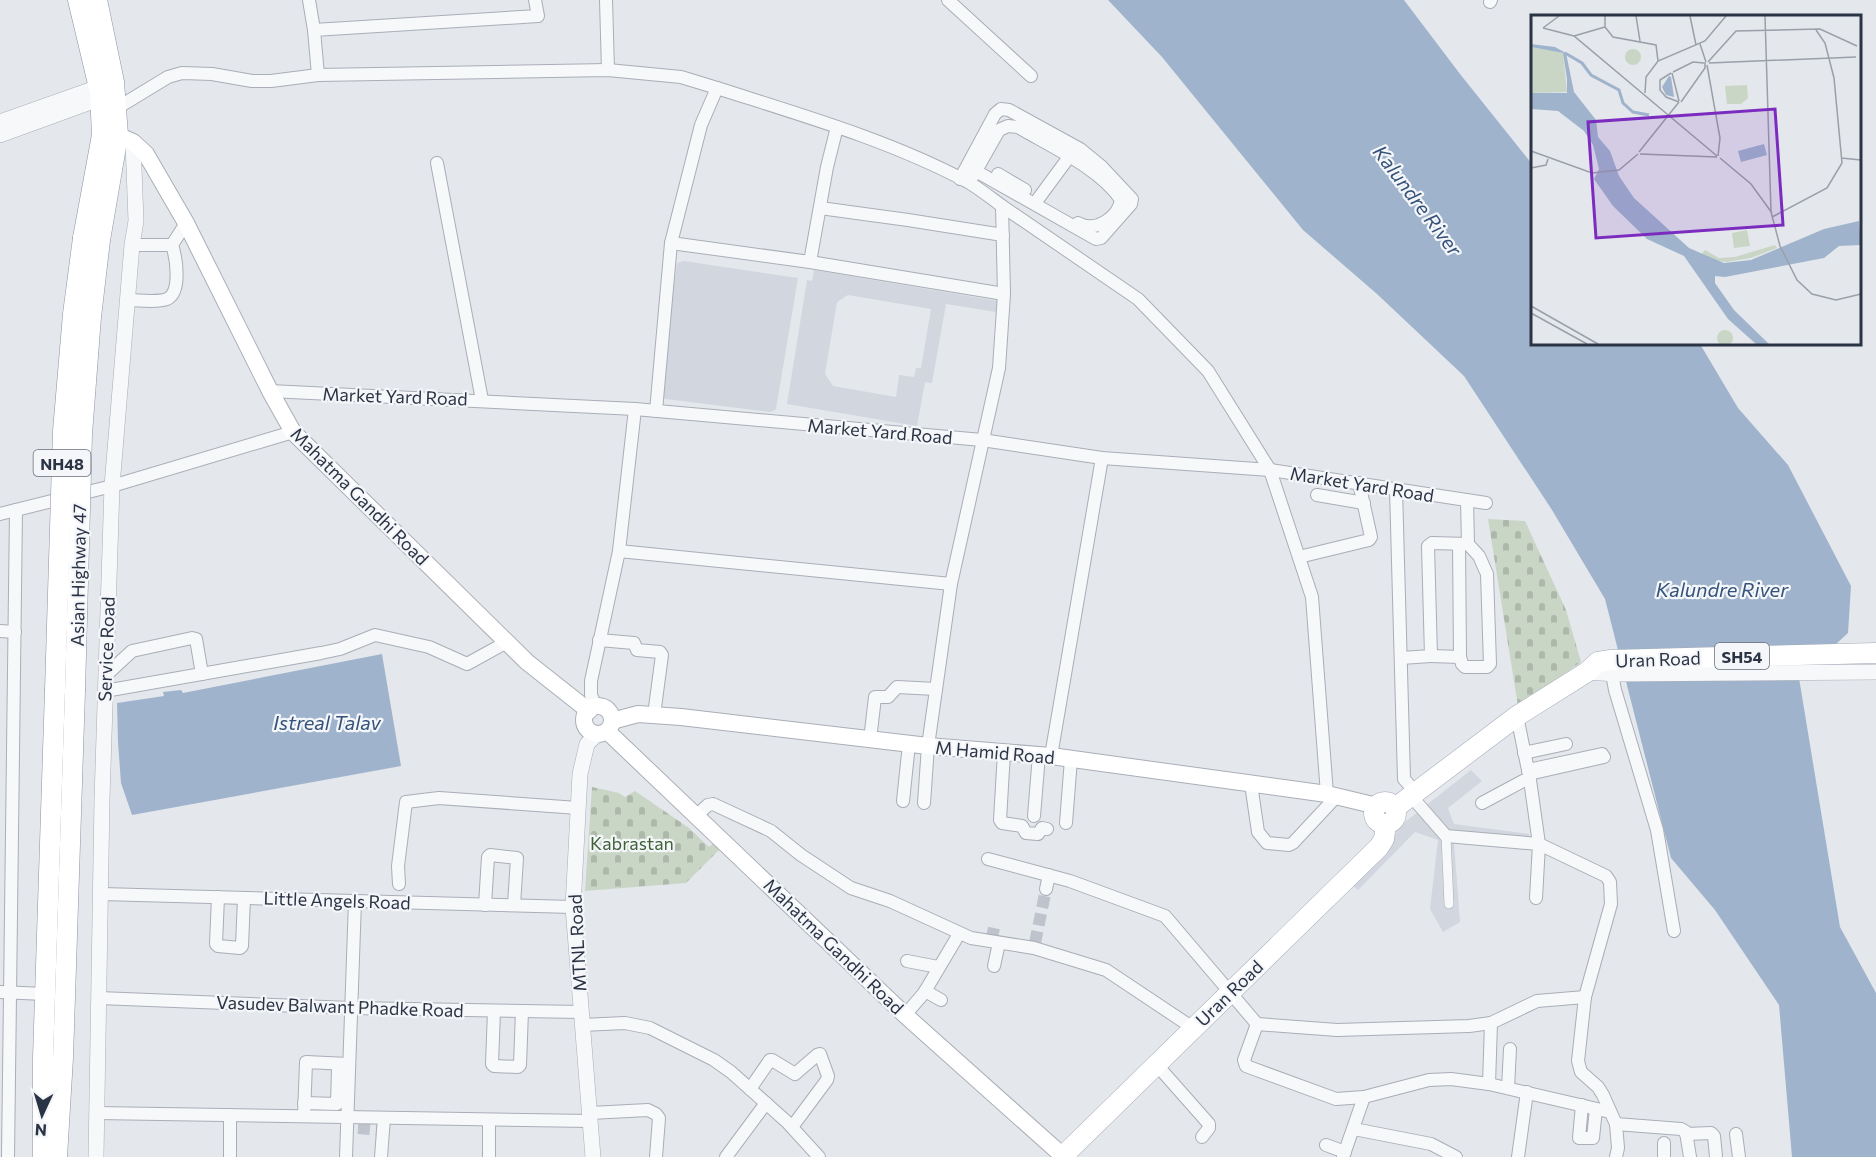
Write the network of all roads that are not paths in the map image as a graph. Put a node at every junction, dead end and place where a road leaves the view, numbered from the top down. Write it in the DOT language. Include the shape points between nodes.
graph roads {
  1 [pos="78,0"];
  2 [pos="97,0"];
  3 [pos="309,0"];
  4 [pos="535,0"];
  5 [pos="606,0"];
  6 [pos="948,0"];
  7 [pos="314,30"];
  8 [pos="608,70"];
  9 [pos="318,75"];
  10 [pos="1030,76"];
  11 [pos="717,88"];
  12 [pos="109,93"];
  13 [pos="0,123"];
  14 [pos="837,127"];
  15 [pos="0,135"];
  16 [pos="118,135"];
  17 [pos="1069,157"];
  18 [pos="437,163"];
  19 [pos="971,169"];
  20 [pos="999,174"];
  21 [pos="964,181"];
  22 [pos="1038,198"];
  23 [pos="1002,206"];
  24 [pos="820,208"];
  25 [pos="186,223"];
  26 [pos="1003,236"];
  27 [pos="92,239"];
  28 [pos="671,243"];
  29 [pos="132,244"];
  30 [pos="172,245"];
  31 [pos="810,262"];
  32 [pos="1004,294"];
  33 [pos="128,300"];
  34 [pos="270,391"];
  35 [pos="482,400"];
  36 [pos="635,409"];
  37 [pos="656,411"];
  38 [pos="293,432"];
  39 [pos="982,440"];
  40 [pos="1102,458"];
  41 [pos="1270,470"];
  42 [pos="1359,483"];
  43 [pos="112,486"];
  44 [pos="1396,489"];
  45 [pos="1317,495"];
  46 [pos="1467,500"];
  47 [pos="1486,503"];
  48 [pos="1364,504"];
  49 [pos="16,510"];
  50 [pos="0,514"];
  51 [pos="1463,544"];
  52 [pos="619,551"];
  53 [pos="1299,557"];
  54 [pos="951,584"];
  55 [pos="0,631"];
  56 [pos="15,632"];
  57 [pos="599,640"];
  58 [pos="507,642"];
  59 [pos="1431,656"];
  60 [pos="1460,657"];
  61 [pos="1401,658"];
  62 [pos="1874,662"];
  63 [pos="1613,669"];
  64 [pos="202,674"];
  65 [pos="105,684"];
  66 [pos="936,689"];
  67 [pos="592,709"];
  68 [pos="654,716"];
  69 [pos="1517,716"];
  70 [pos="606,728"];
  71 [pos="870,740"];
  72 [pos="909,744"];
  73 [pos="1566,744"];
  74 [pos="928,746"];
  75 [pos="1004,752"];
  76 [pos="1524,753"];
  77 [pos="1045,755"];
  78 [pos="1071,759"];
  79 [pos="1529,775"];
  80 [pos="1251,784"];
  81 [pos="1413,794"];
  82 [pos="1332,796"];
  83 [pos="903,801"];
  84 [pos="924,803"];
  85 [pos="1482,803"];
  86 [pos="578,808"];
  87 [pos="1386,813"];
  88 [pos="697,815"];
  89 [pos="1034,816"];
  90 [pos="1066,823"];
  91 [pos="1047,829"];
  92 [pos="1446,836"];
  93 [pos="1539,844"];
  94 [pos="988,859"];
  95 [pos="1049,876"];
  96 [pos="399,884"];
  97 [pos="1046,889"];
  98 [pos="102,894"];
  99 [pos="218,897"];
  100 [pos="244,898"];
  101 [pos="1536,898"];
  102 [pos="355,901"];
  103 [pos="1449,904"];
  104 [pos="573,907"];
  105 [pos="1674,931"];
  106 [pos="958,934"];
  107 [pos="994,940"];
  108 [pos="907,961"];
  109 [pos="994,966"];
  110 [pos="938,967"];
  111 [pos="925,991"];
  112 [pos="5,992"];
  113 [pos="1231,992"];
  114 [pos="44,994"];
  115 [pos="1585,997"];
  116 [pos="99,998"];
  117 [pos="941,1000"];
  118 [pos="351,1008"];
  119 [pos="494,1011"];
  120 [pos="522,1011"];
  121 [pos="906,1015"];
  122 [pos="581,1018"];
  123 [pos="1491,1023"];
  124 [pos="1257,1024"];
  125 [pos="1193,1028"];
  126 [pos="1510,1049"];
  127 [pos="43,1058"];
  128 [pos="63,1058"];
  129 [pos="1156,1064"];
  130 [pos="343,1067"];
  131 [pos="1489,1084"];
  132 [pos="1508,1088"];
  133 [pos="750,1089"];
  134 [pos="1527,1092"];
  135 [pos="1364,1097"];
  136 [pos="304,1103"];
  137 [pos="766,1103"];
  138 [pos="1582,1105"];
  139 [pos="1596,1109"];
  140 [pos="1610,1112"];
  141 [pos="51,1113"];
  142 [pos="97,1113"];
  143 [pos="230,1115"];
  144 [pos="304,1116"];
  145 [pos="590,1118"];
  146 [pos="489,1120"];
  147 [pos="347,1121"];
  148 [pos="1616,1124"];
  149 [pos="381,1125"];
  150 [pos="792,1127"];
  151 [pos="1354,1129"];
  152 [pos="1686,1134"];
  153 [pos="1736,1134"];
  154 [pos="1202,1137"];
  155 [pos="1664,1143"];
  156 [pos="1326,1145"];
  157 [pos="1344,1154"];
  158 [pos="1063,1156"];
  159 [pos="8,1157"];
  160 [pos="32,1157"];
  161 [pos="43,1157"];
  162 [pos="57,1157"];
  163 [pos="69,1157"];
  164 [pos="96,1157"];
  165 [pos="230,1157"];
  166 [pos="346,1157"];
  167 [pos="381,1157"];
  168 [pos="489,1157"];
  169 [pos="593,1157"];
  170 [pos="656,1157"];
  171 [pos="726,1157"];
  172 [pos="819,1157"];
  173 [pos="1456,1157"];
  174 [pos="1518,1157"];
  175 [pos="1616,1157"];
  176 [pos="1664,1157"];
  177 [pos="1690,1157"];
  178 [pos="1716,1157"];
  179 [pos="1739,1157"];
  1 -- 12 [label="main road, NH48"];
  2 -- 12 [label="main road, NH48"];
  3 -- 7 [label="street"];
  4 -- 7 [label="street" via="538,16"];
  5 -- 8 [label="street"];
  6 -- 10 [label="street"];
  7 -- 9 [label="street"];
  8 -- 9 [label="street"];
  8 -- 11 [label="street" via="681,77"];
  9 -- 12 [label="street" via="261,81 193,72"];
  11 -- 14 [label="street"];
  11 -- 28 [label="street" via="701,125"];
  12 -- 13 [label="street"];
  12 -- 15 [label="street"];
  12 -- 16 [label="main road, Asian Highway 47 / NH48"];
  14 -- 21 [label="street"];
  14 -- 24 [label="street"];
  16 -- 25 [label="main road, Mahatma Gandhi Road" via="146,154"];
  16 -- 27 [label="main road, Asian Highway 47 / NH48"];
  16 -- 29 [label="street, Service Road" via="136,221"];
  17 -- 19 [label="street" via="1018,127 1008,126 999,130"];
  17 -- 22 [label="street"];
  17 -- 22 [label="street" via="1114,189 1121,200 1114,214 1100,225 1083,226"];
  18 -- 35 [label="street"];
  19 -- 19 [label="street" via="994,114 1009,110 1080,149 1132,199 1131,204 1101,238 1096,238"];
  19 -- 21 [label="street"];
  20 -- 22 [label="street"];
  21 -- 23 [label="street"];
  23 -- 26 [label="street"];
  23 -- 41 [label="street" via="1138,299 1208,371"];
  24 -- 26 [label="street"];
  24 -- 31 [label="street"];
  25 -- 30 [label="street"];
  25 -- 34 [label="main road, Mahatma Gandhi Road"];
  26 -- 32 [label="street"];
  27 -- 114 [label="main road, Asian Highway 47 / NH48, bridge" via="72,326 63,431"];
  27 -- 128 [label="main road, Asian Highway 47 / NH48, bridge" via="82,435"];
  28 -- 31 [label="street"];
  28 -- 37 [label="street"];
  29 -- 30 [label="street"];
  29 -- 33 [label="street, Service Road"];
  30 -- 33 [label="street" via="176,259 173,294 160,300"];
  31 -- 32 [label="street"];
  32 -- 39 [label="street" via="999,368"];
  33 -- 43 [label="street, Service Road"];
  34 -- 35 [label="street, Market Yard Road"];
  34 -- 38 [label="main road, Mahatma Gandhi Road"];
  35 -- 36 [label="street, Market Yard Road"];
  36 -- 37 [label="street, Market Yard Road"];
  36 -- 52 [label="street"];
  37 -- 39 [label="street, Market Yard Road"];
  38 -- 43 [label="street"];
  38 -- 58 [label="main road, Mahatma Gandhi Road"];
  39 -- 40 [label="street, Market Yard Road"];
  39 -- 54 [label="street"];
  40 -- 41 [label="street, Market Yard Road"];
  40 -- 77 [label="street"];
  41 -- 42 [label="street, Market Yard Road"];
  41 -- 53 [label="street"];
  42 -- 44 [label="street, Market Yard Road"];
  42 -- 48 [label="street"];
  43 -- 49 [label="street"];
  43 -- 65 [label="street, Service Road"];
  44 -- 46 [label="street, Market Yard Road"];
  44 -- 61 [label="street"];
  45 -- 48 [label="street"];
  46 -- 47 [label="street, Market Yard Road"];
  46 -- 51 [label="street"];
  48 -- 53 [label="street" via="1369,540"];
  49 -- 50 [label="street"];
  49 -- 56 [label="street"];
  51 -- 59 [label="street" via="1428,546"];
  51 -- 60 [label="street"];
  51 -- 60 [label="street" via="1479,556 1487,574 1490,664 1465,667"];
  52 -- 54 [label="street"];
  52 -- 57 [label="street"];
  53 -- 82 [label="street" via="1312,597"];
  54 -- 66 [label="street"];
  55 -- 56 [label="street"];
  56 -- 112 [label="street"];
  57 -- 67 [label="street" via="591,681"];
  57 -- 68 [label="street" via="634,643 637,650 660,652"];
  58 -- 64 [label="street" via="467,664 429,647 375,635 340,649"];
  58 -- 67 [label="main road, Mahatma Gandhi Road" via="527,662"];
  59 -- 60 [label="street"];
  59 -- 61 [label="street"];
  61 -- 81 [label="street" via="1404,779"];
  62 -- 63 [label="main road, Uran Road / SH54"];
  63 -- 69 [label="main road, Uran Road / SH54" via="1598,662"];
  63 -- 105 [label="street" via="1615,690 1657,830"];
  64 -- 65 [label="street"];
  64 -- 65 [label="street" via="196,639 192,638 132,651"];
  65 -- 98 [label="street, Service Road"];
  66 -- 71 [label="street" via="897,687 888,697 875,697"];
  66 -- 74 [label="street"];
  67 -- 70 [label="main road, Mahatma Gandhi Road" via="607,710"];
  67 -- 70 [label="main road" via="585,723 589,731"];
  68 -- 70 [label="main road, M Hamid Road" via="638,714"];
  68 -- 71 [label="main road, M Hamid Road"];
  69 -- 76 [label="street"];
  69 -- 81 [label="main road, Uran Road / SH54"];
  70 -- 86 [label="street, MTNL Road" via="587,744"];
  70 -- 88 [label="main road, Mahatma Gandhi Road"];
  71 -- 72 [label="main road, M Hamid Road"];
  72 -- 74 [label="main road, M Hamid Road"];
  72 -- 83 [label="street"];
  73 -- 76 [label="street"];
  74 -- 75 [label="main road, M Hamid Road"];
  74 -- 84 [label="street"];
  75 -- 77 [label="main road, M Hamid Road"];
  75 -- 91 [label="street" via="1000,820 1022,826 1026,833 1038,834 1042,828"];
  76 -- 79 [label="street"];
  77 -- 78 [label="main road, M Hamid Road"];
  77 -- 89 [label="street"];
  78 -- 80 [label="main road, M Hamid Road"];
  78 -- 90 [label="street"];
  79 -- 79 [label="street" via="1602,754 1604,757"];
  79 -- 85 [label="street"];
  79 -- 93 [label="street"];
  80 -- 82 [label="main road, M Hamid Road"];
  80 -- 82 [label="street" via="1258,832 1268,843 1293,843"];
  81 -- 87 [label="main road, Uran Road / SH54"];
  81 -- 92 [label="street"];
  82 -- 87 [label="main road, M Hamid Road"];
  86 -- 96 [label="street" via="439,798 406,802"];
  86 -- 104 [label="street, MTNL Road"];
  87 -- 113 [label="main road, Uran Road" via="1380,847"];
  88 -- 106 [label="street" via="710,804 764,827 851,888"];
  88 -- 121 [label="main road, Mahatma Gandhi Road"];
  92 -- 93 [label="street"];
  92 -- 103 [label="street"];
  93 -- 101 [label="street"];
  93 -- 115 [label="street" via="1606,876 1610,882 1611,904"];
  94 -- 95 [label="street"];
  95 -- 97 [label="street"];
  95 -- 113 [label="street" via="1165,916"];
  98 -- 99 [label="street, Little Angels Road"];
  98 -- 116 [label="street, Service Road"];
  99 -- 100 [label="street, Little Angels Road"];
  99 -- 100 [label="street" via="216,944 240,948"];
  100 -- 102 [label="street, Little Angels Road"];
  102 -- 104 [label="street, Little Angels Road"];
  102 -- 118 [label="street"];
  104 -- 122 [label="street, MTNL Road"];
  106 -- 107 [label="street"];
  106 -- 110 [label="street"];
  107 -- 109 [label="street"];
  107 -- 125 [label="street" via="1034,946 1106,970"];
  108 -- 110 [label="street"];
  110 -- 111 [label="street"];
  111 -- 117 [label="street"];
  111 -- 121 [label="street"];
  112 -- 114 [label="street"];
  112 -- 159 [label="street"];
  113 -- 124 [label="street"];
  113 -- 125 [label="main road, Uran Road"];
  114 -- 127 [label="main road, Asian Highway 47 / NH48"];
  115 -- 123 [label="street" via="1537,1001"];
  115 -- 140 [label="street" via="1579,1067 1598,1087"];
  116 -- 118 [label="street, Vasudev Balwant Phadke Road"];
  116 -- 142 [label="street, Service Road"];
  118 -- 119 [label="street, Vasudev Balwant Phadke Road"];
  118 -- 130 [label="street"];
  119 -- 120 [label="street, Vasudev Balwant Phadke Road"];
  119 -- 120 [label="street" via="492,1064 518,1067"];
  120 -- 122 [label="street, Vasudev Balwant Phadke Road"];
  121 -- 158 [label="main road, Mahatma Gandhi Road"];
  122 -- 133 [label="street, Vasudev Balwant Phadke Road" via="660,1032 714,1060"];
  122 -- 145 [label="street, MTNL Road"];
  123 -- 124 [label="street" via="1337,1030"];
  123 -- 131 [label="street"];
  124 -- 135 [label="street" via="1244,1060 1246,1066 1330,1098"];
  125 -- 129 [label="main road, Uran Road"];
  126 -- 132 [label="street"];
  127 -- 141 [label="main road, NH48"];
  127 -- 160 [label="main road" via="32,1112"];
  128 -- 141 [label="main road, NH48"];
  128 -- 163 [label="main road" via="70,1113"];
  129 -- 154 [label="street" via="1209,1124"];
  129 -- 158 [label="main road, Uran Road"];
  130 -- 136 [label="street" via="306,1062"];
  130 -- 147 [label="street"];
  131 -- 132 [label="street"];
  131 -- 135 [label="street" via="1429,1080"];
  132 -- 134 [label="street"];
  133 -- 137 [label="street, Vasudev Balwant Phadke Road"];
  133 -- 150 [label="street" via="770,1060 795,1074 820,1054 827,1080"];
  134 -- 138 [label="street"];
  134 -- 174 [label="street"];
  135 -- 151 [label="street"];
  136 -- 144 [label="street"];
  136 -- 147 [label="street"];
  137 -- 150 [label="street, Vasudev Balwant Phadke Road"];
  137 -- 171 [label="street"];
  138 -- 139 [label="street"];
  138 -- 139 [label="street" via="1579,1138 1593,1138"];
  139 -- 140 [label="street"];
  140 -- 148 [label="street"];
  141 -- 161 [label="main road, NH48"];
  141 -- 162 [label="main road, NH48"];
  142 -- 143 [label="street"];
  142 -- 164 [label="street, Service Road"];
  143 -- 144 [label="street"];
  143 -- 165 [label="street"];
  144 -- 147 [label="street"];
  145 -- 146 [label="street"];
  145 -- 169 [label="street, MTNL Road"];
  145 -- 170 [label="street" via="648,1110 656,1114"];
  146 -- 149 [label="street"];
  146 -- 168 [label="street"];
  147 -- 149 [label="street"];
  147 -- 166 [label="street"];
  148 -- 152 [label="street" via="1681,1129"];
  148 -- 175 [label="street"];
  149 -- 167 [label="street"];
  150 -- 172 [label="street, Vasudev Balwant Phadke Road"];
  151 -- 157 [label="street"];
  151 -- 173 [label="street" via="1431,1144"];
  152 -- 177 [label="street"];
  152 -- 178 [label="street" via="1711,1133"];
  153 -- 179 [label="street"];
  155 -- 176 [label="street"];
  156 -- 157 [label="street"];
}
